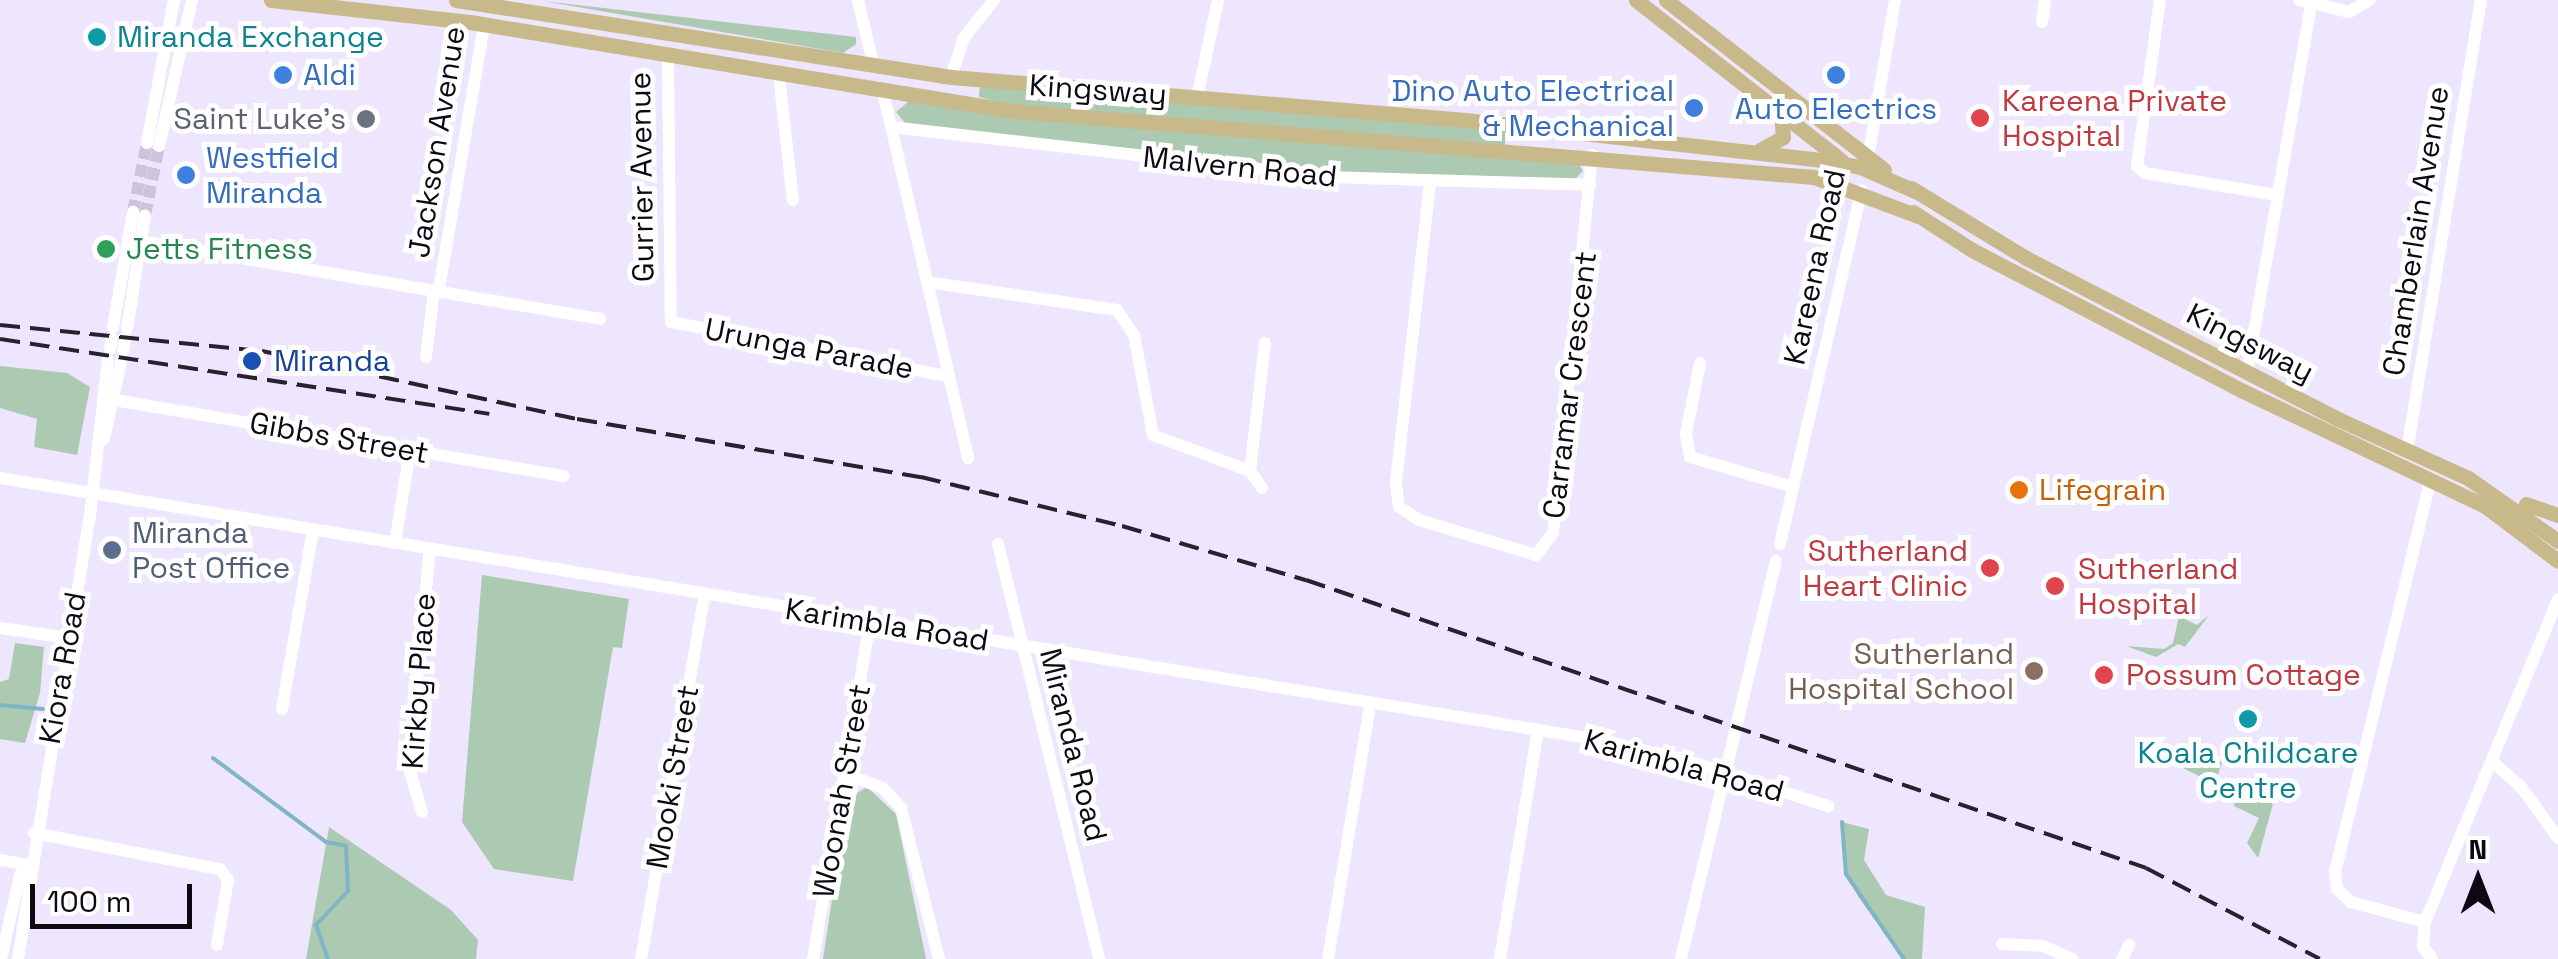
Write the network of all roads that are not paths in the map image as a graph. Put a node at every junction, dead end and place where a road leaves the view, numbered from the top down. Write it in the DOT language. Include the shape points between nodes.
graph roads {
  1 [pos="174,0"];
  2 [pos="192,0"];
  3 [pos="271,0"];
  4 [pos="456,0"];
  5 [pos="858,0"];
  6 [pos="994,0"];
  7 [pos="1218,0"];
  8 [pos="1636,0"];
  9 [pos="1666,0"];
  10 [pos="1895,0"];
  11 [pos="2045,0"];
  12 [pos="2160,0"];
  13 [pos="2370,0"];
  14 [pos="2481,0"];
  15 [pos="2305,2"];
  16 [pos="488,4"];
  17 [pos="529,5"];
  18 [pos="2042,22"];
  19 [pos="484,24"];
  20 [pos="669,33"];
  21 [pos="668,55"];
  22 [pos="874,67"];
  23 [pos="779,76"];
  24 [pos="951,77"];
  25 [pos="883,92"];
  26 [pos="1197,98"];
  27 [pos="1780,112"];
  28 [pos="891,126"];
  29 [pos="1594,134"];
  30 [pos="1746,152"];
  31 [pos="1592,155"];
  32 [pos="1846,164"];
  33 [pos="1864,174"];
  34 [pos="1430,183"];
  35 [pos="1590,185"];
  36 [pos="2277,194"];
  37 [pos="793,200"];
  38 [pos="139,213"];
  39 [pos="134,240"];
  40 [pos="927,282"];
  41 [pos="436,290"];
  42 [pos="600,319"];
  43 [pos="671,322"];
  44 [pos="1265,342"];
  45 [pos="117,344"];
  46 [pos="426,357"];
  47 [pos="1700,363"];
  48 [pos="2247,372"];
  49 [pos="946,376"];
  50 [pos="2243,391"];
  51 [pos="114,400"];
  52 [pos="410,450"];
  53 [pos="2408,451"];
  54 [pos="968,458"];
  55 [pos="2437,464"];
  56 [pos="2400,469"];
  57 [pos="96,470"];
  58 [pos="1250,471"];
  59 [pos="564,476"];
  60 [pos="0,478"];
  61 [pos="2468,478"];
  62 [pos="2430,481"];
  63 [pos="1792,487"];
  64 [pos="1262,488"];
  65 [pos="93,494"];
  66 [pos="2558,514"];
  67 [pos="313,530"];
  68 [pos="2558,541"];
  69 [pos="395,543"];
  70 [pos="998,544"];
  71 [pos="430,549"];
  72 [pos="2558,561"];
  73 [pos="706,594"];
  74 [pos="2558,599"];
  75 [pos="870,623"];
  76 [pos="0,628"];
  77 [pos="69,638"];
  78 [pos="1019,646"];
  79 [pos="1370,704"];
  80 [pos="282,709"];
  81 [pos="1538,730"];
  82 [pos="2492,761"];
  83 [pos="1725,771"];
  84 [pos="844,774"];
  85 [pos="1828,806"];
  86 [pos="422,812"];
  87 [pos="34,833"];
  88 [pos="2558,838"];
  89 [pos="0,860"];
  90 [pos="29,864"];
  91 [pos="2426,922"];
  92 [pos="2002,944"];
  93 [pos="216,945"];
  94 [pos="2129,945"];
  95 [pos="1,959"];
  96 [pos="18,959"];
  97 [pos="641,959"];
  98 [pos="813,959"];
  99 [pos="939,959"];
  100 [pos="1099,959"];
  101 [pos="1328,959"];
  102 [pos="1500,959"];
  103 [pos="1681,959"];
  104 [pos="2072,959"];
  105 [pos="2122,959"];
  106 [pos="2432,959"];
  1 -- 2 [label="street" via="153,145"];
  3 -- 19 [label="main road, Kingsway"];
  4 -- 16 [label="main road, Kingsway"];
  5 -- 22 [label="street"];
  6 -- 24 [label="street" via="963,40"];
  7 -- 26 [label="street" via="1206,31"];
  8 -- 27 [label="main road"];
  9 -- 33 [label="main road"];
  10 -- 33 [label="street, Kareena Road"];
  11 -- 18 [label="street"];
  12 -- 36 [label="street" via="2137,166 2145,173"];
  13 -- 15 [label="street" via="2349,12"];
  14 -- 53 [label="street, Chamberlain Avenue"];
  15 -- 36 [label="street"];
  16 -- 17 [label="main road, Kingsway"];
  16 -- 19 [label="main road, Jackson Avenue"];
  17 -- 20 [label="main road, Kingsway"];
  19 -- 21 [label="main road, Kingsway"];
  19 -- 41 [label="street, Jackson Avenue"];
  20 -- 21 [label="main road, Gurrier Avenue"];
  20 -- 22 [label="main road, Kingsway"];
  21 -- 23 [label="main road, Kingsway"];
  21 -- 43 [label="street, Gurrier Avenue"];
  22 -- 24 [label="main road, Kingsway"];
  22 -- 25 [label="main road"];
  23 -- 25 [label="main road, Kingsway"];
  23 -- 37 [label="street"];
  24 -- 26 [label="main road, Kingsway"];
  25 -- 28 [label="street"];
  25 -- 31 [label="main road, Kingsway" via="1014,111"];
  26 -- 29 [label="main road, Kingsway"];
  27 -- 30 [label="main road" via="1786,124 1781,140"];
  27 -- 32 [label="main road"];
  28 -- 34 [label="street, Malvern Road" via="1327,178"];
  28 -- 40 [label="street"];
  29 -- 30 [label="main road, Kingsway"];
  29 -- 31 [label="main road"];
  30 -- 32 [label="main road, Kingsway"];
  31 -- 33 [label="main road, Kingsway" via="1814,177"];
  31 -- 35 [label="street, Carramar Crescent"];
  32 -- 33 [label="main road"];
  33 -- 48 [label="main road, Kingsway" via="1917,192 2026,258"];
  33 -- 50 [label="main road, Kingsway" via="1918,216"];
  33 -- 63 [label="street, Kareena Road"];
  34 -- 35 [label="street, Malvern Road"];
  34 -- 35 [label="street, Carramar Crescent" via="1396,495 1406,515 1522,555 1548,547 1553,533"];
  36 -- 48 [label="street"];
  38 -- 39 [label="street, Kiora Road"];
  39 -- 41 [label="street"];
  39 -- 45 [label="street, Kiora Road"];
  40 -- 49 [label="street"];
  40 -- 58 [label="street" via="1117,310 1134,335 1152,436"];
  41 -- 42 [label="street"];
  41 -- 46 [label="street, Jackson Avenue"];
  43 -- 49 [label="street, Urunga Parade"];
  44 -- 58 [label="street"];
  45 -- 51 [label="street, Kiora Road"];
  45 -- 57 [label="street, Kiora Road"];
  47 -- 63 [label="street" via="1686,434 1690,457"];
  48 -- 50 [label="main road"];
  48 -- 53 [label="main road, Kingsway"];
  49 -- 54 [label="street"];
  50 -- 56 [label="main road, Kingsway"];
  51 -- 52 [label="street, Gibbs Street"];
  51 -- 57 [label="street, Kiora Road"];
  52 -- 59 [label="street, Gibbs Street"];
  52 -- 69 [label="street"];
  53 -- 55 [label="main road, Kingsway"];
  53 -- 56 [label="main road, Chamberlain Avenue"];
  55 -- 61 [label="main road, Kingsway"];
  55 -- 62 [label="main road"];
  56 -- 62 [label="main road, Kingsway"];
  57 -- 65 [label="street, Kiora Road"];
  58 -- 64 [label="street"];
  60 -- 65 [label="street, Karimbla Road"];
  61 -- 66 [label="main road"];
  61 -- 68 [label="main road, Kingsway"];
  62 -- 72 [label="main road, Kingsway" via="2499,514"];
  62 -- 91 [label="street" via="2335,872 2350,902"];
  63 -- 83 [label="street, Kareena Road" via="1780,544 1787,554 1776,561"];
  65 -- 67 [label="street, Karimbla Road"];
  65 -- 77 [label="street, Kiora Road"];
  67 -- 69 [label="street, Karimbla Road"];
  67 -- 80 [label="street"];
  69 -- 71 [label="street, Karimbla Road"];
  70 -- 78 [label="street, Miranda Road"];
  71 -- 73 [label="street, Karimbla Road"];
  71 -- 86 [label="street, Kirkby Place" via="408,764"];
  73 -- 75 [label="street, Karimbla Road"];
  73 -- 97 [label="street, Mooki Street"];
  74 -- 82 [label="street"];
  75 -- 78 [label="street, Karimbla Road"];
  75 -- 84 [label="street, Woonah Street"];
  76 -- 77 [label="street"];
  77 -- 87 [label="street, Kiora Road"];
  78 -- 79 [label="street, Karimbla Road"];
  78 -- 100 [label="street, Miranda Road"];
  79 -- 81 [label="street, Karimbla Road"];
  79 -- 101 [label="street"];
  81 -- 83 [label="street, Karimbla Road"];
  81 -- 102 [label="street"];
  82 -- 88 [label="street" via="2521,787"];
  82 -- 91 [label="street"];
  83 -- 85 [label="street, Karimbla Road"];
  83 -- 103 [label="street"];
  84 -- 98 [label="street, Woonah Street"];
  84 -- 99 [label="street" via="883,788 901,808"];
  87 -- 90 [label="street, Kiora Road"];
  87 -- 93 [label="street" via="220,869 228,880"];
  89 -- 90 [label="street"];
  90 -- 95 [label="street, Kiora Road" via="20,875"];
  90 -- 96 [label="street, Kiora Road"];
  91 -- 106 [label="street" via="2423,946"];
  92 -- 104 [label="street" via="2042,946"];
  94 -- 105 [label="street"];
}
